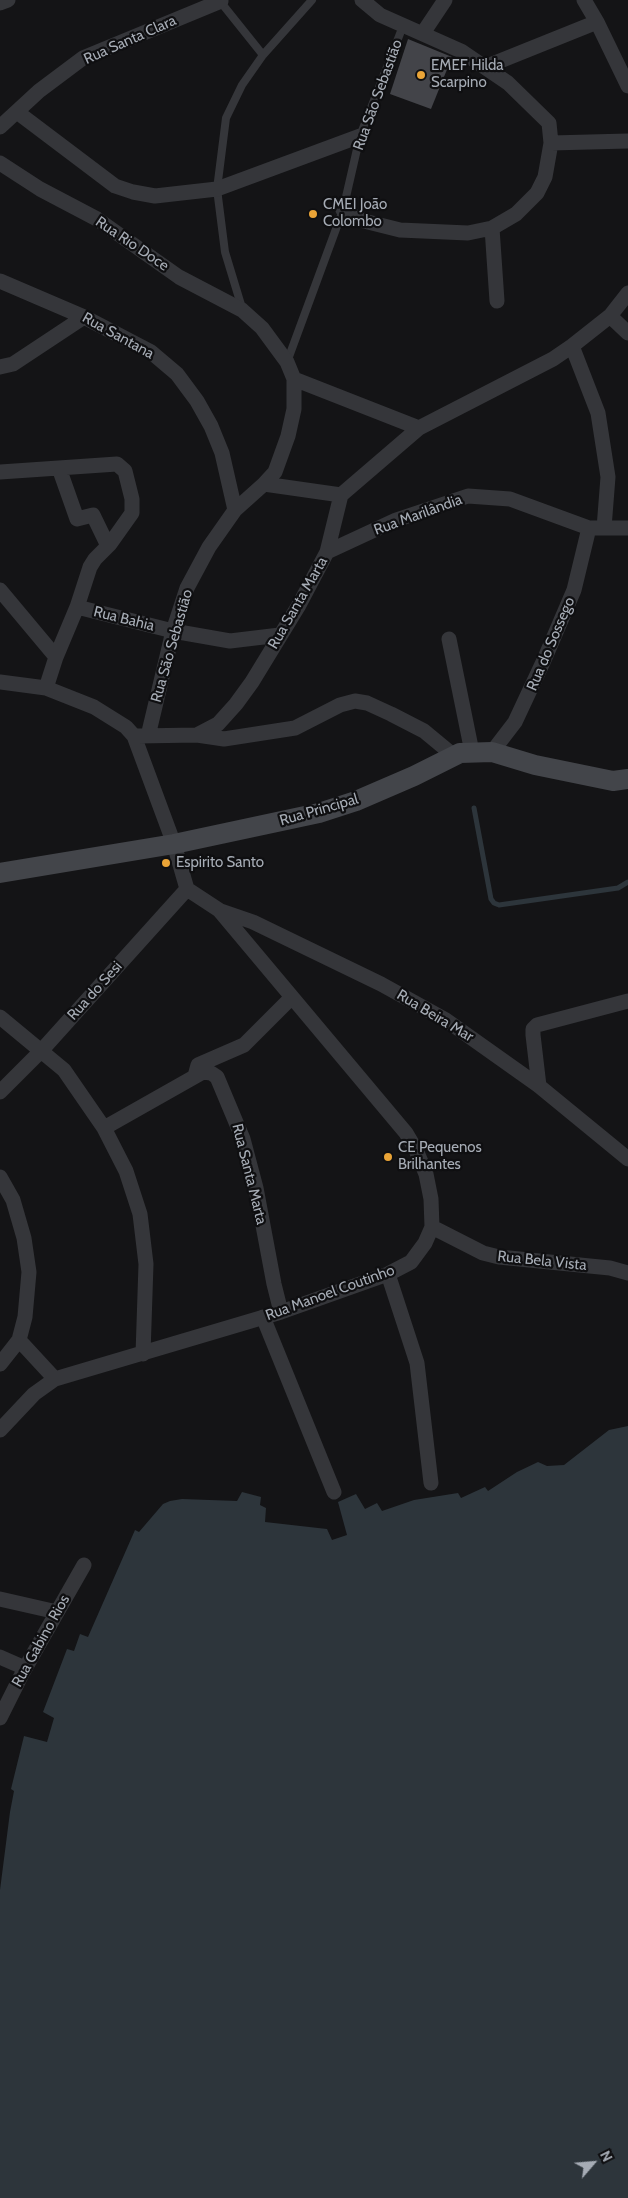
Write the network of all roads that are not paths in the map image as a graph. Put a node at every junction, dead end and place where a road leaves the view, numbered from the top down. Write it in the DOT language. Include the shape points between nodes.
graph roads {
  1 [pos="8,0"];
  2 [pos="312,0"];
  3 [pos="362,0"];
  4 [pos="445,0"];
  5 [pos="584,0"];
  6 [pos="220,1"];
  7 [pos="0,3"];
  8 [pos="597,22"];
  9 [pos="404,26"];
  10 [pos="423,33"];
  11 [pos="263,55"];
  12 [pos="485,67"];
  13 [pos="628,86"];
  14 [pos="17,112"];
  15 [pos="0,127"];
  16 [pos="360,136"];
  17 [pos="628,141"];
  18 [pos="551,144"];
  19 [pos="0,163"];
  20 [pos="217,189"];
  21 [pos="343,210"];
  22 [pos="492,228"];
  23 [pos="0,281"];
  24 [pos="628,293"];
  25 [pos="497,300"];
  26 [pos="242,310"];
  27 [pos="610,316"];
  28 [pos="84,317"];
  29 [pos="628,333"];
  30 [pos="572,346"];
  31 [pos="287,362"];
  32 [pos="0,367"];
  33 [pos="294,379"];
  34 [pos="419,428"];
  35 [pos="59,468"];
  36 [pos="0,472"];
  37 [pos="264,484"];
  38 [pos="341,495"];
  39 [pos="235,510"];
  40 [pos="588,528"];
  41 [pos="604,528"];
  42 [pos="628,528"];
  43 [pos="108,546"];
  44 [pos="327,552"];
  45 [pos="0,590"];
  46 [pos="77,607"];
  47 [pos="173,631"];
  48 [pos="280,635"];
  49 [pos="450,639"];
  50 [pos="56,658"];
  51 [pos="0,682"];
  52 [pos="46,688"];
  53 [pos="197,735"];
  54 [pos="141,736"];
  55 [pos="492,752"];
  56 [pos="463,753"];
  57 [pos="623,781"];
  58 [pos="174,844"];
  59 [pos="0,873"];
  60 [pos="187,889"];
  61 [pos="219,910"];
  62 [pos="292,997"];
  63 [pos="628,1000"];
  64 [pos="0,1017"];
  65 [pos="42,1050"];
  66 [pos="194,1077"];
  67 [pos="539,1086"];
  68 [pos="0,1092"];
  69 [pos="104,1128"];
  70 [pos="628,1159"];
  71 [pos="0,1177"];
  72 [pos="432,1227"];
  73 [pos="628,1273"];
  74 [pos="388,1274"];
  75 [pos="281,1312"];
  76 [pos="263,1317"];
  77 [pos="19,1340"];
  78 [pos="144,1354"];
  79 [pos="0,1364"];
  80 [pos="55,1380"];
  81 [pos="0,1430"];
  82 [pos="431,1483"];
  83 [pos="334,1492"];
  84 [pos="84,1565"];
  85 [pos="0,1598"];
  86 [pos="57,1612"];
  87 [pos="0,1657"];
  88 [pos="25,1668"];
  89 [pos="0,1718"];
  1 -- 7 [label="street"];
  2 -- 11 [label="lane"];
  3 -- 9 [label="street" via="380,15"];
  4 -- 10 [label="street"];
  5 -- 8 [label="street"];
  6 -- 11 [label="lane"];
  6 -- 14 [label="street, Rua Santa Clara" via="83,58 38,91"];
  8 -- 12 [label="street"];
  8 -- 13 [label="street"];
  9 -- 10 [label="street"];
  9 -- 16 [label="lane, Rua São Sebastião"];
  10 -- 12 [label="street"];
  11 -- 20 [label="lane" via="226,118"];
  12 -- 18 [label="street" via="508,83 549,123"];
  14 -- 15 [label="street, Rua Santa Clara"];
  14 -- 20 [label="street" via="115,186 155,196"];
  16 -- 20 [label="street"];
  16 -- 21 [label="lane, Rua São Sebastião"];
  17 -- 18 [label="street"];
  18 -- 22 [label="street" via="545,177 537,192 516,214"];
  19 -- 26 [label="street, Rua Rio Doce" via="40,189 97,219 179,277"];
  20 -- 26 [label="lane" via="225,252"];
  21 -- 22 [label="street" via="364,221 400,230 468,233"];
  21 -- 31 [label="lane, Rua São Sebastião"];
  22 -- 25 [label="street"];
  23 -- 28 [label="street, Rua Santana"];
  24 -- 27 [label="street"];
  26 -- 31 [label="street, Rua Rio Doce" via="262,328"];
  27 -- 29 [label="street"];
  27 -- 30 [label="street"];
  28 -- 32 [label="street" via="13,364"];
  28 -- 39 [label="street, Rua Santana" via="151,352 177,374 211,426 222,453"];
  30 -- 34 [label="street"];
  30 -- 41 [label="street" via="598,414 608,477"];
  31 -- 33 [label="street, Rua Rio Doce"];
  33 -- 34 [label="street"];
  33 -- 37 [label="street, Rua São Sebastião" via="294,409 288,436 275,472"];
  34 -- 38 [label="street"];
  35 -- 36 [label="street"];
  35 -- 43 [label="street" via="77,519 93,515"];
  35 -- 43 [label="street" via="117,464 125,471 132,513"];
  37 -- 38 [label="street"];
  37 -- 39 [label="street, Rua São Sebastião"];
  38 -- 44 [label="street, Rua Santa Marta"];
  39 -- 47 [label="street, Rua São Sebastião" via="209,547 187,588"];
  40 -- 41 [label="street, Rua Marilândia"];
  40 -- 44 [label="street, Rua Marilândia" via="510,499 468,496 396,520"];
  40 -- 55 [label="street, Rua do Sossego" via="574,590 515,722"];
  41 -- 42 [label="street, Rua Marilândia"];
  43 -- 46 [label="street, Rua Bahia" via="90,567"];
  44 -- 48 [label="street, Rua Santa Marta"];
  45 -- 50 [label="street"];
  46 -- 47 [label="street, Rua Bahia"];
  46 -- 50 [label="street"];
  47 -- 48 [label="street, Rua Bahia" via="230,642"];
  47 -- 54 [label="street, Rua São Sebastião"];
  48 -- 53 [label="street, Rua Santa Marta" via="236,704 218,724"];
  49 -- 56 [label="street"];
  50 -- 52 [label="street"];
  51 -- 52 [label="street"];
  52 -- 54 [label="street" via="94,707"];
  53 -- 54 [label="street, Rua Santa Marta"];
  53 -- 56 [label="street" via="224,740 295,728 340,705 355,701 367,703"];
  54 -- 58 [label="street"];
  55 -- 56 [label="street, Rua Principal"];
  55 -- 57 [label="street, Rua Principal" via="535,765"];
  56 -- 58 [label="street, Rua Principal" via="329,810"];
  58 -- 59 [label="street, Rua Principal"];
  58 -- 60 [label="street"];
  60 -- 61 [label="street, Rua Manoel Coutinho"];
  60 -- 65 [label="street, Rua do Sesi"];
  61 -- 62 [label="street, Rua Manoel Coutinho"];
  61 -- 67 [label="street, Rua Beira Mar" via="253,922 438,1015"];
  62 -- 66 [label="street" via="244,1045 198,1065"];
  62 -- 72 [label="street, Rua Manoel Coutinho" via="411,1141 426,1174"];
  63 -- 67 [label="street" via="537,1025 533,1035"];
  64 -- 65 [label="street"];
  65 -- 68 [label="street, Rua do Sesi"];
  65 -- 69 [label="street" via="64,1070"];
  66 -- 69 [label="street, Rua Santa Marta"];
  66 -- 75 [label="street, Rua Santa Marta" via="203,1072 217,1077 243,1139"];
  67 -- 70 [label="street, Rua Beira Mar"];
  69 -- 78 [label="street" via="126,1171 140,1214 146,1264"];
  71 -- 77 [label="street" via="13,1200 29,1272 25,1317"];
  72 -- 73 [label="street, Rua Bela Vista" via="491,1255 610,1268"];
  72 -- 74 [label="street, Rua Manoel Coutinho" via="411,1262"];
  74 -- 75 [label="street, Rua Manoel Coutinho"];
  74 -- 82 [label="street" via="417,1363"];
  75 -- 76 [label="street, Rua Manoel Coutinho"];
  76 -- 78 [label="street, Rua Manoel Coutinho"];
  76 -- 83 [label="street"];
  77 -- 79 [label="street"];
  77 -- 80 [label="street"];
  78 -- 80 [label="street, Rua Manoel Coutinho"];
  80 -- 81 [label="street, Rua Manoel Coutinho" via="34,1394"];
  84 -- 86 [label="street, Rua Gabino Rios"];
  85 -- 86 [label="street"];
  86 -- 88 [label="street, Rua Gabino Rios"];
  87 -- 88 [label="street"];
  88 -- 89 [label="street, Rua Gabino Rios"];
}
